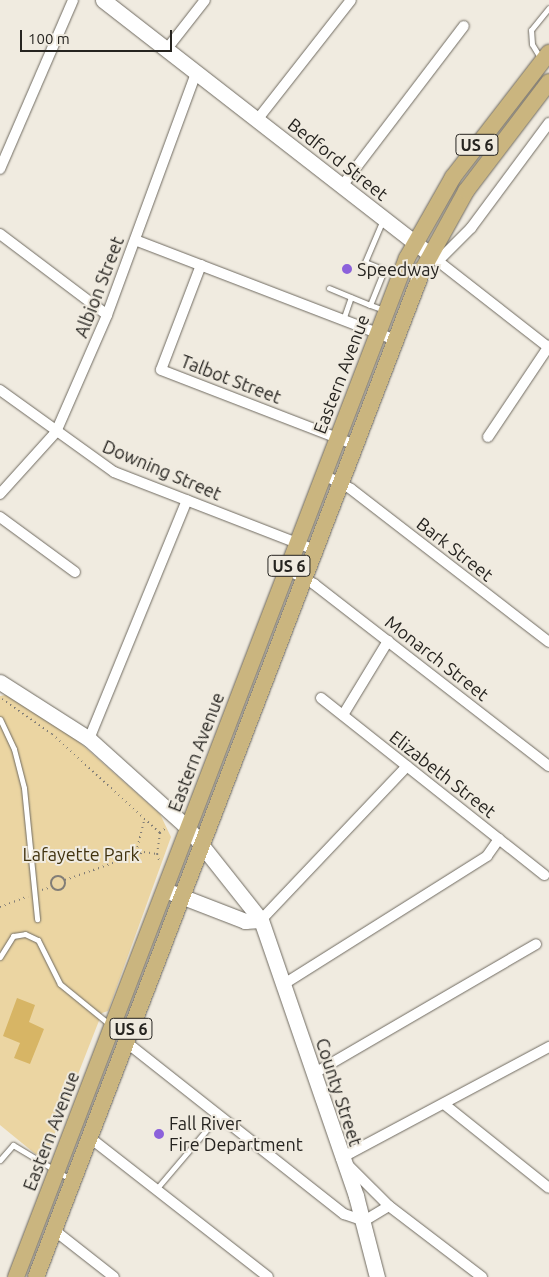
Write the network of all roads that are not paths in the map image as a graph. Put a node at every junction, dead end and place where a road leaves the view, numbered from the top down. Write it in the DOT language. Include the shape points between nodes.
graph roads {
  1 [pos="74,0"];
  2 [pos="103,0"];
  3 [pos="205,0"];
  4 [pos="351,0"];
  5 [pos="549,8"];
  6 [pos="464,26"];
  7 [pos="166,50"];
  8 [pos="546,57"];
  9 [pos="196,73"];
  10 [pos="549,82"];
  11 [pos="257,120"];
  12 [pos="549,123"];
  13 [pos="0,169"];
  14 [pos="342,186"];
  15 [pos="384,219"];
  16 [pos="0,234"];
  17 [pos="134,240"];
  18 [pos="414,242"];
  19 [pos="434,258"];
  20 [pos="201,265"];
  21 [pos="384,270"];
  22 [pos="400,276"];
  23 [pos="329,288"];
  24 [pos="351,297"];
  25 [pos="370,305"];
  26 [pos="387,310"];
  27 [pos="107,315"];
  28 [pos="343,320"];
  29 [pos="378,333"];
  30 [pos="395,340"];
  31 [pos="549,347"];
  32 [pos="0,390"];
  33 [pos="56,432"];
  34 [pos="488,437"];
  35 [pos="338,438"];
  36 [pos="355,444"];
  37 [pos="324,475"];
  38 [pos="341,483"];
  39 [pos="0,494"];
  40 [pos="188,500"];
  41 [pos="0,517"];
  42 [pos="298,543"];
  43 [pos="315,550"];
  44 [pos="288,570"];
  45 [pos="75,572"];
  46 [pos="305,577"];
  47 [pos="388,641"];
  48 [pos="549,642"];
  49 [pos="0,682"];
  50 [pos="321,698"];
  51 [pos="343,715"];
  52 [pos="0,719"];
  53 [pos="89,739"];
  54 [pos="407,766"];
  55 [pos="549,766"];
  56 [pos="188,828"];
  57 [pos="499,839"];
  58 [pos="202,843"];
  59 [pos="544,875"];
  60 [pos="164,890"];
  61 [pos="182,897"];
  62 [pos="37,919"];
  63 [pos="261,920"];
  64 [pos="536,944"];
  65 [pos="0,957"];
  66 [pos="284,984"];
  67 [pos="112,1026"];
  68 [pos="126,1042"];
  69 [pos="549,1047"];
  70 [pos="313,1074"];
  71 [pos="444,1104"];
  72 [pos="219,1115"];
  73 [pos="89,1137"];
  74 [pos="341,1158"];
  75 [pos="0,1160"];
  76 [pos="56,1173"];
  77 [pos="73,1180"];
  78 [pos="158,1187"];
  79 [pos="549,1188"];
  80 [pos="389,1206"];
  81 [pos="364,1221"];
  82 [pos="54,1230"];
  83 [pos="16,1277"];
  84 [pos="36,1277"];
  85 [pos="114,1277"];
  86 [pos="268,1277"];
  87 [pos="377,1277"];
  88 [pos="482,1277"];
  1 -- 13 [label="street"];
  2 -- 7 [label="street, Bedford Street"];
  3 -- 7 [label="street"];
  4 -- 11 [label="street"];
  5 -- 8 [label="lane" via="531,30 532,44"];
  6 -- 14 [label="street"];
  7 -- 9 [label="street, Bedford Street"];
  8 -- 18 [label="main road, US 6" via="453,177"];
  9 -- 11 [label="street, Bedford Street"];
  9 -- 17 [label="street, Albion Street"];
  10 -- 19 [label="main road, US 6" via="466,191"];
  11 -- 14 [label="street, Bedford Street"];
  12 -- 19 [label="street" via="471,228"];
  14 -- 15 [label="street, Bedford Street"];
  15 -- 18 [label="street, Bedford Street"];
  15 -- 21 [label="lane" via="365,262"];
  16 -- 27 [label="street"];
  17 -- 20 [label="street"];
  17 -- 27 [label="street, Albion Street"];
  18 -- 19 [label="street, Bedford Street"];
  18 -- 22 [label="main road, Eastern Avenue / US 6"];
  19 -- 30 [label="main road, US 6"];
  19 -- 31 [label="street, Bedford Street"];
  20 -- 28 [label="street"];
  20 -- 35 [label="street, Talbot Street" via="161,370"];
  21 -- 22 [label="lane"];
  21 -- 25 [label="lane"];
  22 -- 26 [label="main road, Eastern Avenue / US 6"];
  23 -- 24 [label="lane"];
  24 -- 25 [label="lane"];
  24 -- 28 [label="lane"];
  25 -- 26 [label="lane"];
  26 -- 29 [label="main road, Eastern Avenue / US 6"];
  27 -- 33 [label="street, Albion Street"];
  28 -- 29 [label="street"];
  29 -- 30 [label="street"];
  29 -- 35 [label="main road, Eastern Avenue / US 6"];
  30 -- 36 [label="main road, US 6"];
  31 -- 34 [label="street"];
  32 -- 33 [label="street, Downing Street"];
  33 -- 39 [label="street, Albion Street"];
  33 -- 40 [label="street, Downing Street" via="114,472"];
  35 -- 36 [label="street"];
  35 -- 37 [label="main road, Eastern Avenue / US 6"];
  36 -- 38 [label="main road, US 6"];
  37 -- 38 [label="street, Bark Street"];
  37 -- 42 [label="main road, Eastern Avenue / US 6"];
  38 -- 43 [label="main road, US 6"];
  38 -- 48 [label="street, Bark Street"];
  40 -- 42 [label="street, Downing Street"];
  40 -- 53 [label="street"];
  41 -- 45 [label="street"];
  42 -- 43 [label="street, Downing Street"];
  42 -- 44 [label="main road, Eastern Avenue / US 6"];
  43 -- 46 [label="main road, US 6"];
  44 -- 46 [label="street, Monarch Street"];
  44 -- 56 [label="main road, Eastern Avenue / US 6"];
  46 -- 47 [label="street, Monarch Street"];
  46 -- 58 [label="main road, US 6"];
  47 -- 51 [label="street"];
  47 -- 55 [label="street, Monarch Street"];
  49 -- 53 [label="street, County Street"];
  50 -- 51 [label="street, Elizabeth Street"];
  51 -- 54 [label="street, Elizabeth Street"];
  52 -- 62 [label="lane" via="14,749 24,788"];
  53 -- 56 [label="street, County Street"];
  54 -- 57 [label="street, Elizabeth Street"];
  54 -- 63 [label="street"];
  56 -- 58 [label="street, County Street"];
  56 -- 60 [label="main road, Eastern Avenue / US 6"];
  57 -- 59 [label="street, Elizabeth Street"];
  57 -- 66 [label="street" via="487,856"];
  58 -- 61 [label="main road, US 6"];
  58 -- 63 [label="street, County Street"];
  60 -- 61 [label="street"];
  60 -- 67 [label="main road, Eastern Avenue / US 6"];
  61 -- 63 [label="street" via="249,922"];
  61 -- 68 [label="main road, US 6"];
  63 -- 66 [label="street, County Street"];
  64 -- 70 [label="street"];
  65 -- 67 [label="lane" via="13,936 25,934 38,940 60,984"];
  66 -- 70 [label="street, County Street"];
  67 -- 76 [label="main road, Eastern Avenue / US 6"];
  68 -- 72 [label="street"];
  68 -- 73 [label="main road, US 6"];
  69 -- 71 [label="street"];
  70 -- 74 [label="street, County Street"];
  71 -- 74 [label="street"];
  71 -- 79 [label="street"];
  72 -- 78 [label="lane"];
  72 -- 81 [label="street" via="340,1212"];
  73 -- 77 [label="main road, US 6"];
  73 -- 78 [label="street"];
  74 -- 80 [label="street"];
  74 -- 81 [label="street, County Street"];
  75 -- 76 [label="lane" via="13,1145"];
  76 -- 77 [label="lane"];
  76 -- 83 [label="main road, Eastern Avenue / US 6"];
  77 -- 82 [label="main road, US 6"];
  78 -- 86 [label="street"];
  80 -- 81 [label="street"];
  80 -- 88 [label="street"];
  81 -- 87 [label="street, County Street"];
  82 -- 84 [label="main road, US 6"];
  82 -- 85 [label="street"];
}
